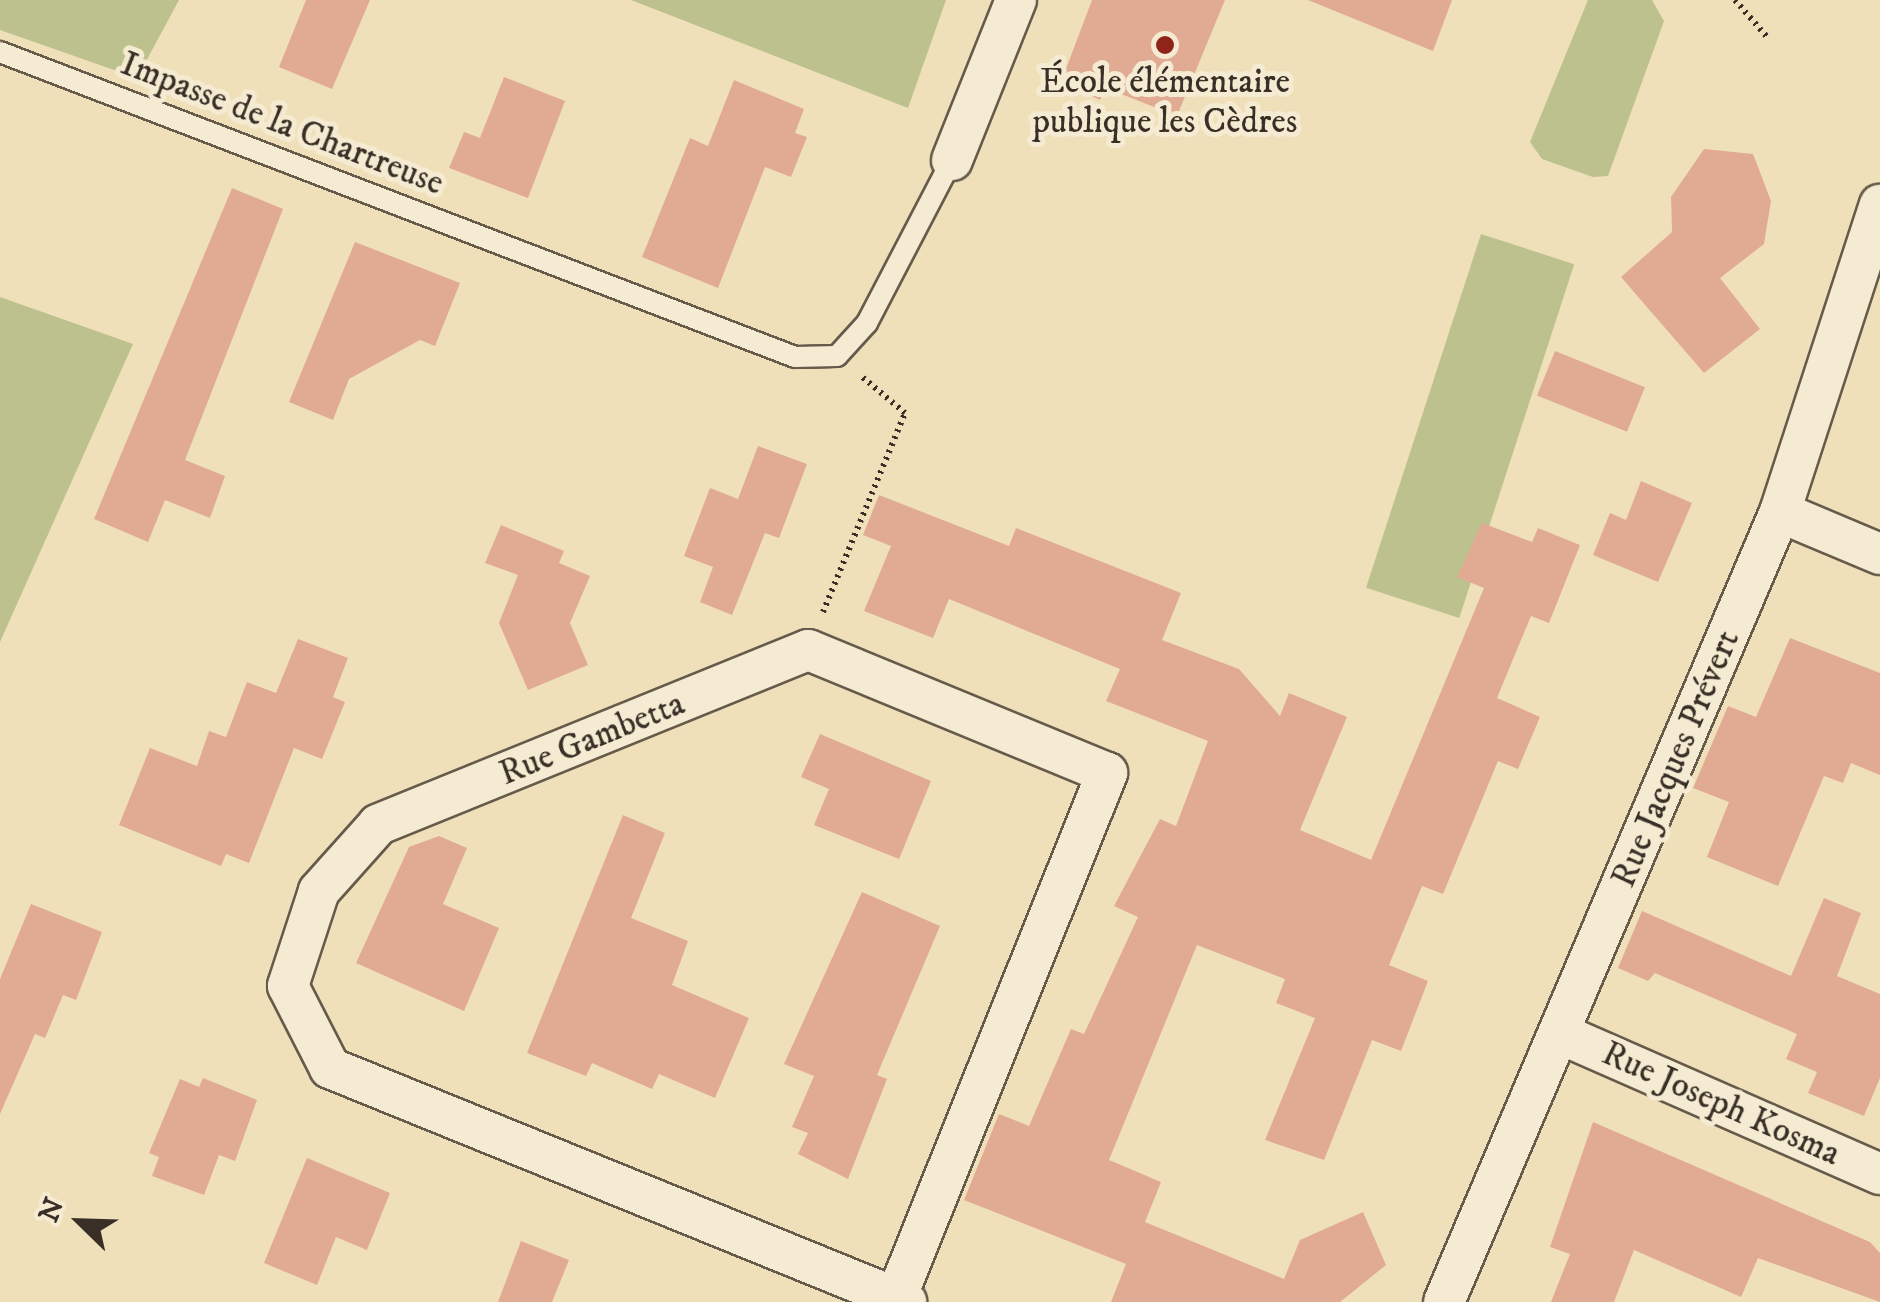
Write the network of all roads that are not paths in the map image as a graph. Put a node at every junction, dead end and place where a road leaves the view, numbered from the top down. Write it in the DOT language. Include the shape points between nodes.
graph roads {
  1 [pos="1016,0"];
  2 [pos="0,52"];
  3 [pos="952,160"];
  4 [pos="1880,206"];
  5 [pos="1780,512"];
  6 [pos="1880,554"];
  7 [pos="1561,1034"];
  8 [pos="1880,1174"];
  9 [pos="901,1300"];
  10 [pos="1444,1302"];
  1 -- 3 [label="street"];
  2 -- 3 [label="lane, Impasse de la Chartreuse" via="542,257 761,350 837,356 867,322"];
  4 -- 5 [label="street, Rue Jacques Prévert"];
  5 -- 6 [label="street"];
  5 -- 7 [label="street, Rue Jacques Prévert"];
  7 -- 8 [label="street, Rue Joseph Kosma"];
  7 -- 10 [label="street, Rue Jacques Prévert"];
  9 -- 9 [label="street, Rue Gambetta" via="330,1068 288,986 319,890 378,826 808,650 1108,774"];
}
